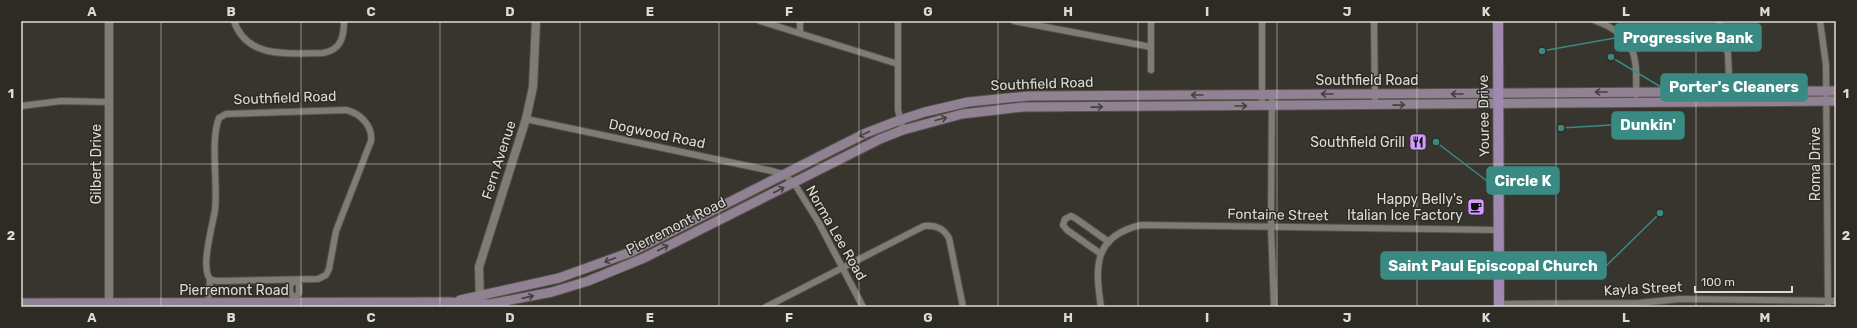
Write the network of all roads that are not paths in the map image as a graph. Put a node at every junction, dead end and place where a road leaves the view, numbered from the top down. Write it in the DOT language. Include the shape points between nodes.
graph roads {
  1 [pos="109,21"];
  2 [pos="234,21"];
  3 [pos="344,21"];
  4 [pos="536,21"];
  5 [pos="760,21"];
  6 [pos="800,21"];
  7 [pos="898,21"];
  8 [pos="1014,21"];
  9 [pos="1151,21"];
  10 [pos="1262,21"];
  11 [pos="1374,21"];
  12 [pos="1498,21"];
  13 [pos="1596,21"];
  14 [pos="1719,21"];
  15 [pos="1820,21"];
  16 [pos="800,33"];
  17 [pos="1151,47"];
  18 [pos="898,64"];
  19 [pos="1151,70"];
  20 [pos="1836,90"];
  21 [pos="1730,91"];
  22 [pos="1763,91"];
  23 [pos="1826,91"];
  24 [pos="1497,92"];
  25 [pos="1620,92"];
  26 [pos="1636,92"];
  27 [pos="1262,94"];
  28 [pos="1272,94"];
  29 [pos="1375,94"];
  30 [pos="1150,95"];
  31 [pos="1075,96"];
  32 [pos="982,100"];
  33 [pos="1831,101"];
  34 [pos="109,102"];
  35 [pos="1730,102"];
  36 [pos="1762,102"];
  37 [pos="1619,103"];
  38 [pos="1636,103"];
  39 [pos="1498,104"];
  40 [pos="1375,105"];
  41 [pos="21,106"];
  42 [pos="1149,106"];
  43 [pos="1262,106"];
  44 [pos="1272,106"];
  45 [pos="1075,107"];
  46 [pos="983,111"];
  47 [pos="526,119"];
  48 [pos="900,120"];
  49 [pos="903,130"];
  50 [pos="783,174"];
  51 [pos="794,183"];
  52 [pos="752,190"];
  53 [pos="758,200"];
  54 [pos="1271,227"];
  55 [pos="1499,230"];
  56 [pos="1109,242"];
  57 [pos="640,248"];
  58 [pos="1101,254"];
  59 [pos="644,258"];
  60 [pos="843,268"];
  61 [pos="210,279"];
  62 [pos="295,280"];
  63 [pos="1836,301"];
  64 [pos="21,303"];
  65 [pos="291,303"];
  66 [pos="480,303"];
  67 [pos="208,304"];
  68 [pos="1828,304"];
  69 [pos="109,305"];
  70 [pos="1499,305"];
  71 [pos="766,307"];
  72 [pos="863,307"];
  73 [pos="963,307"];
  74 [pos="1101,307"];
  75 [pos="1274,307"];
  1 -- 34 [label="street, Gilbert Drive"];
  2 -- 3 [label="street" via="244,39 261,50 323,53 340,44"];
  4 -- 47 [label="street, Fern Avenue" via="535,69"];
  5 -- 16 [label="street"];
  6 -- 16 [label="street"];
  7 -- 18 [label="street"];
  8 -- 17 [label="street"];
  9 -- 17 [label="street"];
  10 -- 27 [label="street"];
  11 -- 29 [label="street"];
  12 -- 24 [label="main road, Youree Drive"];
  13 -- 26 [label="street" via="1616,30 1629,45 1637,66"];
  14 -- 21 [label="street" via="1728,54"];
  15 -- 23 [label="street, Roma Drive" via="1825,46"];
  16 -- 18 [label="street"];
  17 -- 19 [label="street"];
  18 -- 48 [label="street"];
  20 -- 23 [label="main road, Southfield Road"];
  21 -- 22 [label="main road, Southfield Road"];
  21 -- 26 [label="main road, Southfield Road"];
  21 -- 35 [label="street"];
  22 -- 23 [label="main road, Southfield Road"];
  22 -- 36 [label="main road"];
  23 -- 33 [label="street, Roma Drive"];
  25 -- 24 [label="main road, Southfield Road, one-way"];
  24 -- 29 [label="main road, Southfield Road, one-way"];
  24 -- 39 [label="main road, Youree Drive"];
  25 -- 26 [label="main road, Southfield Road"];
  25 -- 37 [label="street"];
  26 -- 38 [label="street"];
  27 -- 28 [label="main road, Southfield Road"];
  27 -- 30 [label="main road, Southfield Road, one-way"];
  27 -- 43 [label="street"];
  29 -- 28 [label="main road, Southfield Road, one-way"];
  28 -- 44 [label="street"];
  29 -- 40 [label="street"];
  30 -- 31 [label="main road, Southfield Road"];
  30 -- 42 [label="main road"];
  31 -- 32 [label="main road, Southfield Road"];
  31 -- 45 [label="main road"];
  32 -- 46 [label="main road"];
  32 -- 48 [label="main road, Southfield Road" via="953,105"];
  33 -- 36 [label="main road, Southfield Road"];
  33 -- 68 [label="street, Roma Drive"];
  34 -- 41 [label="street" via="61,101"];
  34 -- 69 [label="street, Gilbert Drive"];
  35 -- 36 [label="main road, Southfield Road"];
  35 -- 38 [label="main road, Southfield Road"];
  37 -- 38 [label="main road, Southfield Road"];
  37 -- 39 [label="main road, Southfield Road"];
  40 -- 39 [label="main road, Southfield Road, one-way"];
  39 -- 55 [label="main road, Youree Drive"];
  40 -- 44 [label="main road, Southfield Road"];
  42 -- 43 [label="main road, Southfield Road, one-way"];
  45 -- 42 [label="main road, Southfield Road, one-way"];
  43 -- 44 [label="main road, Southfield Road"];
  44 -- 54 [label="street"];
  45 -- 46 [label="main road, Southfield Road" via="1023,107"];
  49 -- 46 [label="main road, Southfield Road, one-way" via="936,120"];
  47 -- 50 [label="street, Dogwood Road"];
  47 -- 66 [label="street, Fern Avenue" via="479,267"];
  48 -- 49 [label="street"];
  48 -- 50 [label="main road, Pierremont Road, one-way" via="866,133"];
  49 -- 51 [label="main road, Pierremont Road" via="869,144"];
  50 -- 51 [label="street, Norma Lee Road"];
  50 -- 52 [label="main road, Pierremont Road"];
  53 -- 51 [label="main road, Pierremont Road, one-way"];
  51 -- 60 [label="street, Norma Lee Road"];
  52 -- 53 [label="main road"];
  52 -- 57 [label="main road, Pierremont Road"];
  59 -- 53 [label="main road, Pierremont Road, one-way"];
  54 -- 55 [label="street, Fontaine Street"];
  54 -- 56 [label="street, Fontaine Street" via="1141,225 1125,230"];
  54 -- 75 [label="street"];
  55 -- 70 [label="main road, Youree Drive"];
  56 -- 58 [label="street, Fontaine Street"];
  56 -- 58 [label="street" via="1075,218 1071,216 1065,219 1063,225 1067,230"];
  57 -- 59 [label="main road"];
  57 -- 66 [label="main road, Pierremont Road, one-way" via="596,266"];
  58 -- 74 [label="street, Fontaine Street" via="1096,273"];
  66 -- 59 [label="main road, Pierremont Road, one-way" via="517,300 574,286"];
  60 -- 71 [label="street"];
  60 -- 72 [label="street, Norma Lee Road"];
  60 -- 73 [label="street" via="924,226 938,227 949,238"];
  61 -- 62 [label="street"];
  61 -- 62 [label="street, Southfield Road" via="208,243 215,209 216,131 219,118 226,114 346,110 359,115 368,127 372,137 370,146 336,232 328,273 318,279"];
  61 -- 67 [label="street"];
  62 -- 65 [label="street" via="299,285 299,295"];
  63 -- 68 [label="street, Kayla Street"];
  64 -- 69 [label="main road, Pierremont Road"];
  65 -- 66 [label="main road, Pierremont Road"];
  65 -- 67 [label="main road, Pierremont Road"];
  67 -- 69 [label="main road, Pierremont Road"];
  68 -- 70 [label="street, Kayla Street" via="1680,298 1639,303"];
}
